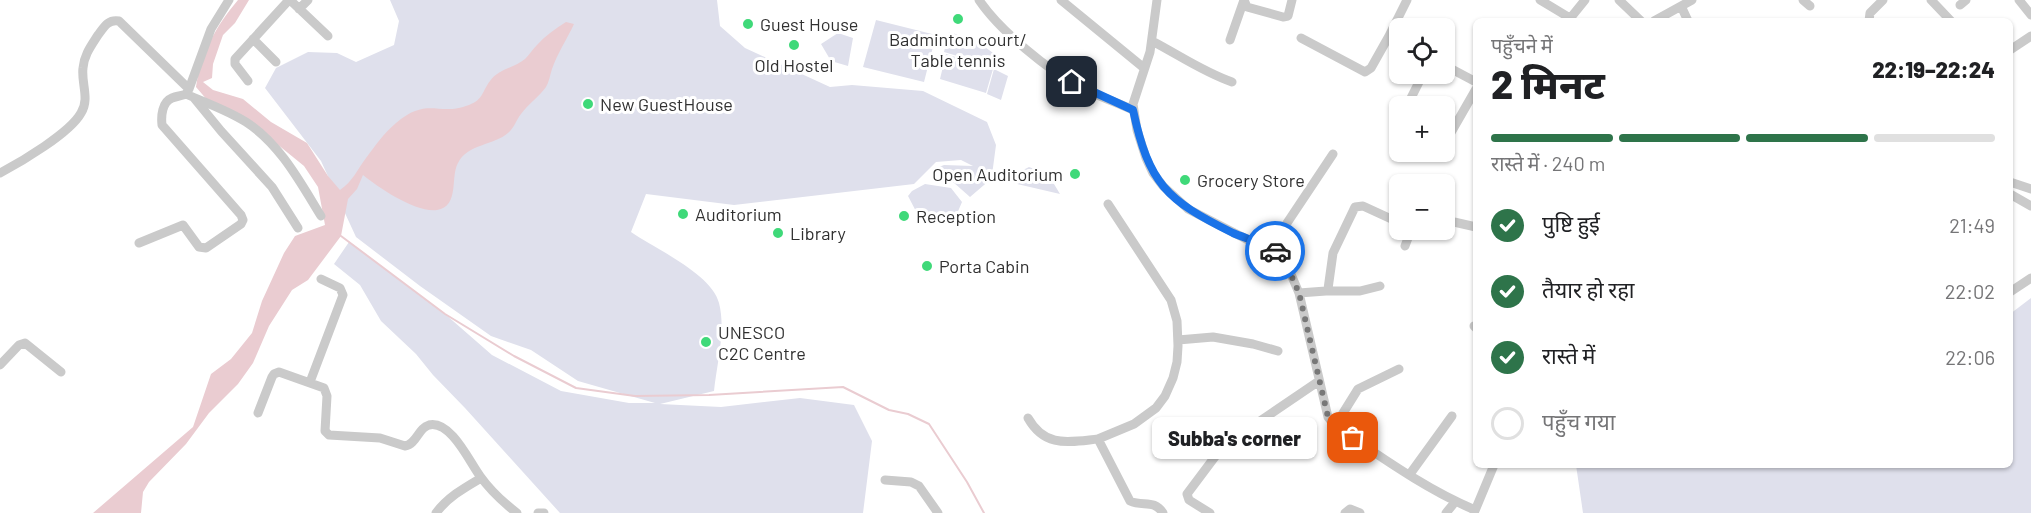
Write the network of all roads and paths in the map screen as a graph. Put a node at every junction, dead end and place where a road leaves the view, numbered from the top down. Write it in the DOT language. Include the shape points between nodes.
graph roads {
  1 [pos="229,0"];
  2 [pos="289,0"];
  3 [pos="309,0"];
  4 [pos="979,0"];
  5 [pos="1062,0"];
  6 [pos="1156,0"];
  7 [pos="1244,0"];
  8 [pos="1292,0"];
  9 [pos="1407,0"];
  10 [pos="1540,0"];
  11 [pos="1585,0"];
  12 [pos="1618,0"];
  13 [pos="1692,0"];
  14 [pos="1883,0"];
  15 [pos="1931,0"];
  16 [pos="2019,0"];
  17 [pos="1681,6"];
  18 [pos="299,9"];
  19 [pos="2031,15"];
  20 [pos="1398,18"];
  21 [pos="1567,18"];
  22 [pos="1570,18"];
  23 [pos="1638,18"];
  24 [pos="1659,18"];
  25 [pos="1687,18"];
  26 [pos="1869,18"];
  27 [pos="1948,18"];
  28 [pos="328,36"];
  29 [pos="1389,36"];
  30 [pos="2031,36"];
  31 [pos="1301,38"];
  32 [pos="253,39"];
  33 [pos="1230,40"];
  34 [pos="1152,41"];
  35 [pos="2013,48"];
  36 [pos="276,63"];
  37 [pos="1144,68"];
  38 [pos="1455,71"];
  39 [pos="1473,80"];
  40 [pos="248,81"];
  41 [pos="1232,82"];
  42 [pos="189,93"];
  43 [pos="1473,94"];
  44 [pos="1133,110"];
  45 [pos="1455,126"];
  46 [pos="1333,154"];
  47 [pos="0,173"];
  48 [pos="2031,189"];
  49 [pos="2016,191"];
  50 [pos="1108,204"];
  51 [pos="2031,206"];
  52 [pos="321,216"];
  53 [pos="1389,218"];
  54 [pos="1455,222"];
  55 [pos="1473,226"];
  56 [pos="298,228"];
  57 [pos="1407,240"];
  58 [pos="139,243"];
  59 [pos="1405,246"];
  60 [pos="1271,247"];
  61 [pos="2031,278"];
  62 [pos="321,279"];
  63 [pos="1380,286"];
  64 [pos="2013,290"];
  65 [pos="1326,291"];
  66 [pos="1299,293"];
  67 [pos="1178,340"];
  68 [pos="1278,351"];
  69 [pos="1,362"];
  70 [pos="1399,369"];
  71 [pos="61,372"];
  72 [pos="1318,381"];
  73 [pos="310,382"];
  74 [pos="258,413"];
  75 [pos="1452,416"];
  76 [pos="1028,418"];
  77 [pos="1335,426"];
  78 [pos="1098,440"];
  79 [pos="1493,468"];
  80 [pos="1410,474"];
  81 [pos="481,478"];
  82 [pos="885,480"];
  83 [pos="1455,502"];
  84 [pos="1204,512"];
  85 [pos="1474,512"];
  86 [pos="436,513"];
  87 [pos="517,513"];
  88 [pos="538,513"];
  89 [pos="544,513"];
  90 [pos="938,513"];
  91 [pos="1163,513"];
  92 [pos="1345,513"];
  93 [pos="1360,513"];
  94 [pos="1446,513"];
  1 -- 42 [label="street" via="211,29"];
  2 -- 18 [label="street"];
  2 -- 32 [label="street"];
  3 -- 18 [label="street"];
  4 -- 44 [label="street" via="1018,41 1054,70 1082,88"];
  5 -- 37 [label="street"];
  6 -- 34 [label="street"];
  7 -- 8 [label="street" via="1247,7 1283,17 1288,16"];
  7 -- 33 [label="street"];
  9 -- 20 [label="street"];
  10 -- 21 [label="street"];
  11 -- 22 [label="street"];
  12 -- 23 [label="street"];
  13 -- 17 [label="street"];
  14 -- 26 [label="street"];
  15 -- 27 [label="street"];
  16 -- 19 [label="street"];
  17 -- 24 [label="street"];
  17 -- 25 [label="street"];
  18 -- 28 [label="street"];
  29 -- 31 [label="street" via="1365,72"];
  30 -- 35 [label="street"];
  32 -- 36 [label="street"];
  32 -- 40 [label="street" via="234,62"];
  34 -- 37 [label="street"];
  34 -- 41 [label="street" via="1209,74"];
  37 -- 44 [label="street" via="1133,98"];
  38 -- 39 [label="street"];
  42 -- 47 [label="street" via="119,21 109,22 87,52 82,113 71,127"];
  42 -- 52 [label="street" via="236,116 268,139"];
  42 -- 56 [label="street" via="272,187"];
  42 -- 58 [label="street" via="166,103 162,125 243,220 206,248 200,247 183,225"];
  43 -- 45 [label="street"];
  44 -- 60 [label="street" via="1153,172 1176,200 1250,241"];
  46 -- 60 [label="street"];
  48 -- 49 [label="street"];
  49 -- 51 [label="street"];
  50 -- 67 [label="street" via="1171,300"];
  53 -- 65 [label="street" via="1364,206 1355,207 1333,253 1330,286"];
  54 -- 55 [label="street"];
  57 -- 59 [label="street"];
  60 -- 66 [label="street" via="1287,266"];
  61 -- 64 [label="street"];
  62 -- 73 [label="street" via="340,288 343,295"];
  63 -- 65 [label="street" via="1360,291"];
  65 -- 66 [label="street"];
  66 -- 72 [label="street"];
  67 -- 68 [label="street" via="1213,337"];
  67 -- 78 [label="street" via="1173,378 1156,408 1134,424"];
  69 -- 71 [label="street" via="25,343"];
  70 -- 77 [label="street" via="1358,389"];
  72 -- 77 [label="street" via="1328,417"];
  72 -- 84 [label="street" via="1217,454 1186,494"];
  73 -- 74 [label="street" via="276,372"];
  73 -- 81 [label="street" via="326,392 329,435 380,438 405,446 423,428 435,425 456,438"];
  75 -- 80 [label="street"];
  76 -- 78 [label="street" via="1047,439"];
  77 -- 80 [label="street"];
  78 -- 91 [label="street" via="1131,501 1140,505 1150,502"];
  79 -- 85 [label="street"];
  80 -- 83 [label="street"];
  81 -- 86 [label="street" via="454,494"];
  81 -- 87 [label="street"];
  82 -- 90 [label="street" via="915,483"];
  83 -- 85 [label="street"];
  83 -- 94 [label="street"];
  88 -- 89 [label="street"];
  92 -- 93 [label="street" via="1350,509"];
}
